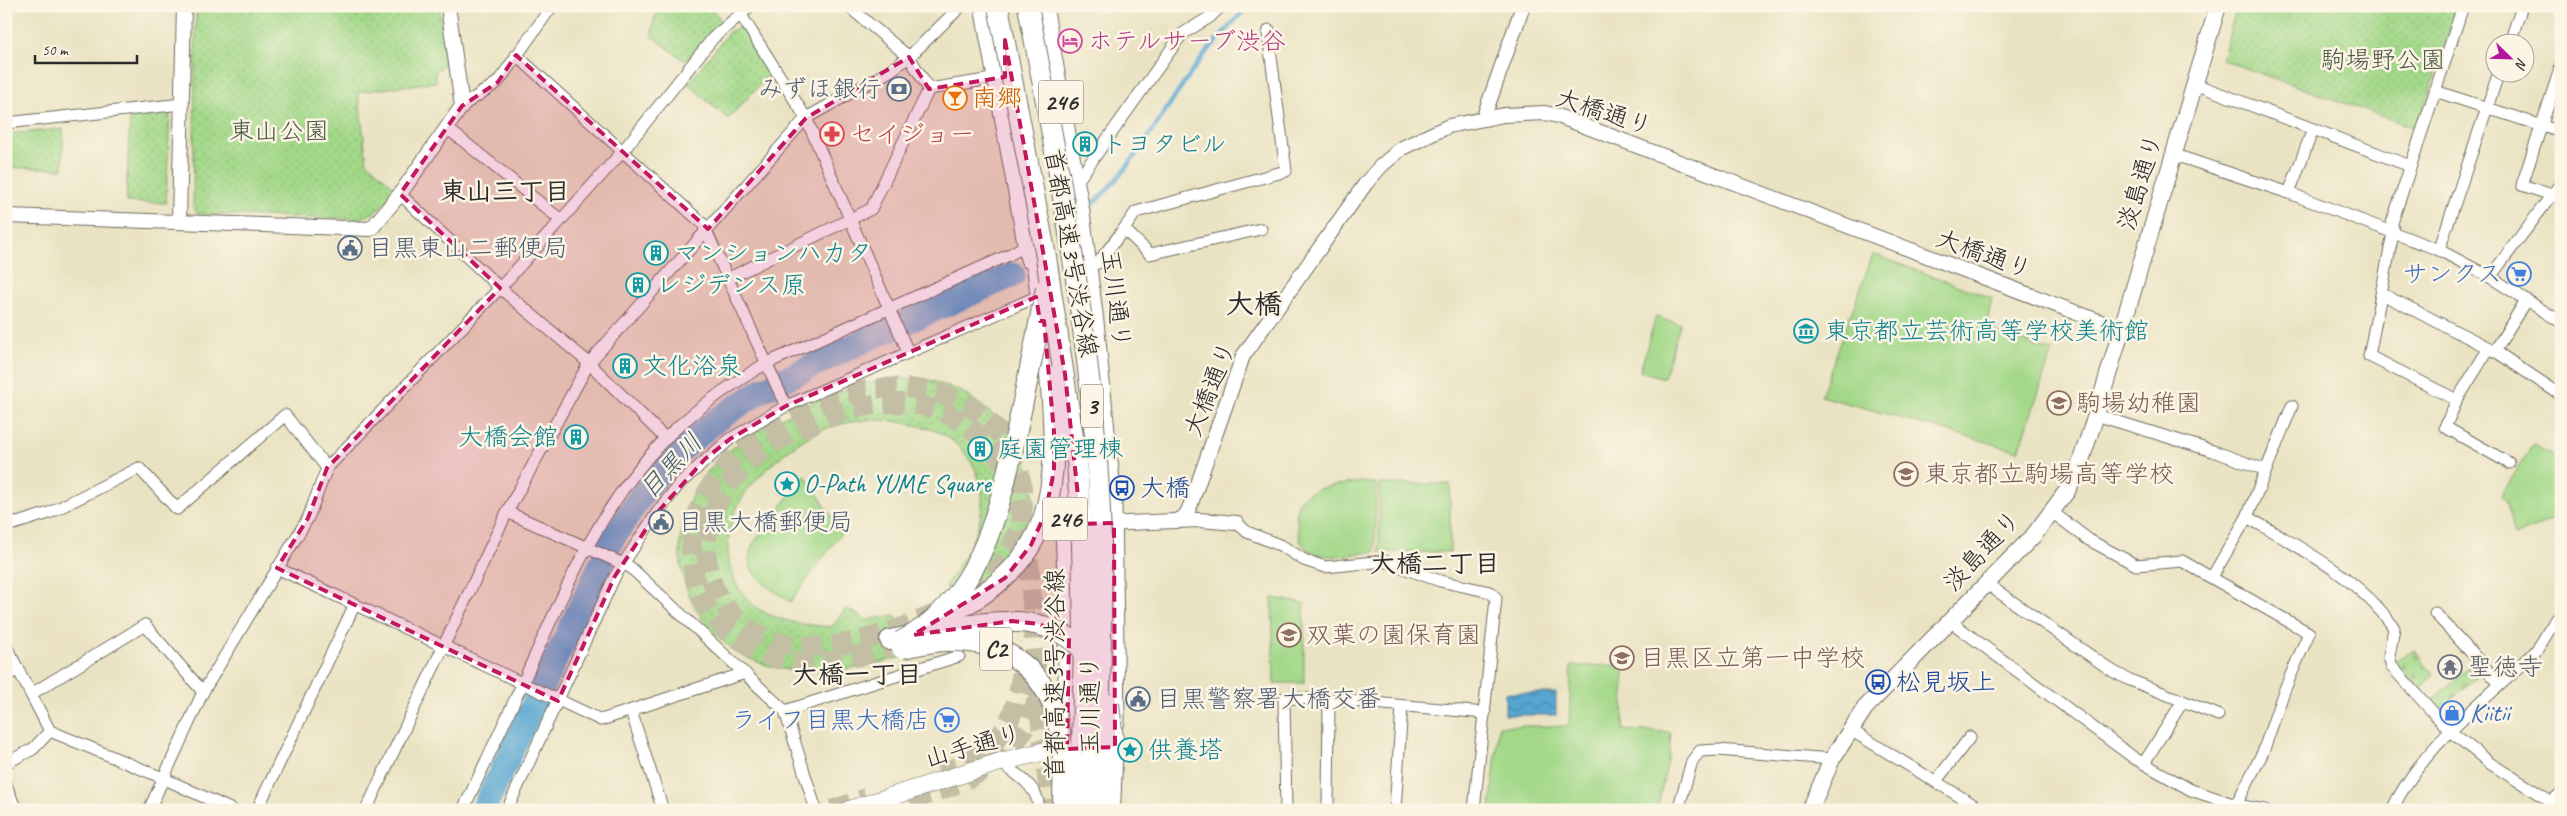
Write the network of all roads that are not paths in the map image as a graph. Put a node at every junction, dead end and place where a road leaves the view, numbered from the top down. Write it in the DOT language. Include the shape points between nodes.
graph roads {
  1 [pos="184,6"];
  2 [pos="448,6"];
  3 [pos="552,6"];
  4 [pos="750,6"];
  5 [pos="848,6"];
  6 [pos="961,6"];
  7 [pos="984,6"];
  8 [pos="998,6"];
  9 [pos="1005,6"];
  10 [pos="1026,6"];
  11 [pos="1043,6"];
  12 [pos="1221,6"];
  13 [pos="1523,6"];
  14 [pos="2218,6"];
  15 [pos="2463,6"];
  16 [pos="2522,6"];
  17 [pos="741,15"];
  18 [pos="1270,30"];
  19 [pos="2513,32"];
  20 [pos="516,55"];
  21 [pos="908,57"];
  22 [pos="2561,66"];
  23 [pos="1006,80"];
  24 [pos="2496,82"];
  25 [pos="2195,84"];
  26 [pos="929,89"];
  27 [pos="2435,91"];
  28 [pos="182,104"];
  29 [pos="462,106"];
  30 [pos="2487,109"];
  31 [pos="1005,111"];
  32 [pos="806,118"];
  33 [pos="1483,119"];
  34 [pos="6,123"];
  35 [pos="2541,125"];
  36 [pos="447,128"];
  37 [pos="2313,129"];
  38 [pos="2561,132"];
  39 [pos="622,152"];
  40 [pos="2175,155"];
  41 [pos="2410,166"];
  42 [pos="1076,182"];
  43 [pos="2561,183"];
  44 [pos="2289,193"];
  45 [pos="400,194"];
  46 [pos="2552,194"];
  47 [pos="6,216"];
  48 [pos="561,220"];
  49 [pos="850,220"];
  50 [pos="179,221"];
  51 [pos="1124,229"];
  52 [pos="1260,229"];
  53 [pos="706,231"];
  54 [pos="2393,233"];
  55 [pos="1028,246"];
  56 [pos="2439,250"];
  57 [pos="1086,265"];
  58 [pos="2490,277"];
  59 [pos="729,278"];
  60 [pos="500,288"];
  61 [pos="1036,294"];
  62 [pos="2382,294"];
  63 [pos="2526,300"];
  64 [pos="891,313"];
  65 [pos="2561,322"];
  66 [pos="2122,330"];
  67 [pos="2492,349"];
  68 [pos="907,350"];
  69 [pos="589,363"];
  70 [pos="767,367"];
  71 [pos="2561,396"];
  72 [pos="2457,400"];
  73 [pos="784,402"];
  74 [pos="2292,406"];
  75 [pos="2096,415"];
  76 [pos="666,439"];
  77 [pos="2509,463"];
  78 [pos="327,468"];
  79 [pos="2266,470"];
  80 [pos="507,512"];
  81 [pos="2052,512"];
  82 [pos="6,515"];
  83 [pos="2248,517"];
  84 [pos="1179,520"];
  85 [pos="1114,523"];
  86 [pos="1237,523"];
  87 [pos="1065,525"];
  88 [pos="587,549"];
  89 [pos="620,564"];
  90 [pos="278,568"];
  91 [pos="2212,577"];
  92 [pos="1987,584"];
  93 [pos="355,604"];
  94 [pos="2435,613"];
  95 [pos="2561,615"];
  96 [pos="1950,621"];
  97 [pos="898,644"];
  98 [pos="6,646"];
  99 [pos="443,648"];
  100 [pos="958,656"];
  101 [pos="19,670"];
  102 [pos="745,673"];
  103 [pos="6,676"];
  104 [pos="2500,684"];
  105 [pos="524,686"];
  106 [pos="203,692"];
  107 [pos="31,694"];
  108 [pos="1329,699"];
  109 [pos="555,700"];
  110 [pos="2183,702"];
  111 [pos="1402,706"];
  112 [pos="631,711"];
  113 [pos="786,712"];
  114 [pos="1484,713"];
  115 [pos="2218,715"];
  116 [pos="1849,729"];
  117 [pos="50,731"];
  118 [pos="2450,731"];
  119 [pos="1970,737"];
  120 [pos="1115,747"];
  121 [pos="1067,749"];
  122 [pos="1832,759"];
  123 [pos="1000,762"];
  124 [pos="6,763"];
  125 [pos="2144,763"];
  126 [pos="163,778"];
  127 [pos="1936,781"];
  128 [pos="6,785"];
  129 [pos="2561,793"];
  130 [pos="2236,805"];
  131 [pos="2547,806"];
  132 [pos="16,810"];
  133 [pos="149,810"];
  134 [pos="232,810"];
  135 [pos="257,810"];
  136 [pos="366,810"];
  137 [pos="463,810"];
  138 [pos="507,810"];
  139 [pos="663,810"];
  140 [pos="816,810"];
  141 [pos="849,810"];
  142 [pos="1038,810"];
  143 [pos="1064,810"];
  144 [pos="1081,810"];
  145 [pos="1097,810"];
  146 [pos="1110,810"];
  147 [pos="1114,810"];
  148 [pos="1286,810"];
  149 [pos="1328,810"];
  150 [pos="1395,810"];
  151 [pos="1474,810"];
  152 [pos="1678,810"];
  153 [pos="1810,810"];
  154 [pos="1982,810"];
  155 [pos="2265,810"];
  156 [pos="2392,810"];
  1 -- 28 [label="street"];
  2 -- 29 [label="street"];
  3 -- 20 [label="street"];
  4 -- 17 [label="street"];
  5 -- 21 [label="street"];
  6 -- 21 [label="street"];
  7 -- 23 [label="highway, 玉川通り / 246"];
  8 -- 23 [label="highway, 首都高速3号渋谷線 / 3, bridge"];
  9 -- 31 [label="highway"];
  10 -- 97 [label="highway, bridge" via="1053,212 1047,284 1002,497 988,538 951,601 924,628"];
  10 -- 145 [label="highway, 首都高速3号渋谷線 / 3, bridge" via="1054,140 1088,360 1097,462 1100,637"];
  11 -- 42 [label="highway, 玉川通り / 246"];
  12 -- 42 [label="street" via="1210,17 1182,34"];
  13 -- 33 [label="street"];
  14 -- 25 [label="main road, 淡島通り"];
  15 -- 27 [label="street"];
  16 -- 19 [label="street"];
  17 -- 32 [label="street"];
  17 -- 39 [label="street" via="714,38"];
  18 -- 51 [label="street" via="1286,171 1136,212"];
  20 -- 29 [label="street" via="498,82"];
  20 -- 39 [label="street"];
  21 -- 26 [label="street"];
  21 -- 32 [label="street"];
  22 -- 35 [label="street"];
  23 -- 26 [label="street"];
  23 -- 31 [label="highway, 玉川通り / 246"];
  23 -- 97 [label="highway, bridge" via="1035,250 1053,406 1055,454 1049,502 1031,545 1005,578 960,609"];
  23 -- 144 [label="highway, 首都高速3号渋谷線 / 3, bridge" via="1046,257 1077,463 1084,631"];
  24 -- 30 [label="street"];
  25 -- 37 [label="street"];
  25 -- 40 [label="main road, 淡島通り"];
  26 -- 49 [label="street" via="871,209"];
  27 -- 30 [label="street"];
  27 -- 41 [label="street"];
  28 -- 34 [label="street"];
  28 -- 50 [label="street"];
  29 -- 36 [label="street"];
  30 -- 35 [label="street"];
  30 -- 56 [label="street"];
  31 -- 55 [label="highway, 玉川通り / 246"];
  32 -- 49 [label="street"];
  32 -- 53 [label="street"];
  33 -- 66 [label="street, 大橋通り" via="1545,113 1558,116"];
  33 -- 84 [label="street, 大橋通り" via="1449,126 1420,138 1402,148 1366,183 1243,356 1189,510"];
  35 -- 38 [label="street"];
  35 -- 46 [label="street" via="2522,186"];
  36 -- 45 [label="street"];
  36 -- 48 [label="street"];
  37 -- 41 [label="street"];
  37 -- 44 [label="street"];
  39 -- 48 [label="street"];
  39 -- 53 [label="street" via="703,224"];
  40 -- 44 [label="street"];
  40 -- 66 [label="main road, 淡島通り"];
  41 -- 54 [label="street" via="2392,223"];
  42 -- 57 [label="highway, 玉川通り / 246"];
  43 -- 46 [label="street"];
  44 -- 54 [label="street"];
  45 -- 50 [label="street" via="371,229"];
  45 -- 60 [label="street"];
  46 -- 58 [label="street"];
  47 -- 50 [label="street"];
  48 -- 60 [label="street"];
  49 -- 59 [label="street"];
  49 -- 64 [label="street"];
  51 -- 52 [label="street" via="1150,254"];
  51 -- 57 [label="street" via="1098,263"];
  53 -- 59 [label="street"];
  53 -- 69 [label="street"];
  54 -- 56 [label="street"];
  54 -- 62 [label="street"];
  55 -- 61 [label="highway, 玉川通り / 246"];
  55 -- 64 [label="street"];
  56 -- 58 [label="street"];
  57 -- 85 [label="highway, 玉川通り / 246"];
  58 -- 63 [label="street"];
  59 -- 70 [label="street"];
  60 -- 69 [label="street"];
  60 -- 78 [label="street"];
  61 -- 68 [label="street"];
  61 -- 87 [label="highway, 玉川通り / 246" via="1059,455"];
  62 -- 67 [label="street"];
  62 -- 72 [label="street" via="2369,356"];
  63 -- 65 [label="street"];
  63 -- 67 [label="street"];
  64 -- 68 [label="street"];
  64 -- 70 [label="street"];
  66 -- 75 [label="main road, 淡島通り"];
  67 -- 71 [label="street"];
  67 -- 72 [label="street"];
  68 -- 73 [label="street"];
  69 -- 76 [label="street"];
  69 -- 80 [label="street"];
  70 -- 73 [label="street"];
  70 -- 76 [label="street" via="711,400"];
  72 -- 77 [label="street" via="2445,427"];
  73 -- 89 [label="street" via="730,439 680,483"];
  74 -- 79 [label="street"];
  75 -- 79 [label="street"];
  75 -- 81 [label="main road, 淡島通り" via="2078,469 2068,491"];
  76 -- 88 [label="street" via="617,498"];
  78 -- 82 [label="street" via="285,416 177,510 140,468 49,513 14,524"];
  78 -- 90 [label="street" via="308,518"];
  79 -- 83 [label="street"];
  80 -- 88 [label="street"];
  80 -- 99 [label="street"];
  81 -- 91 [label="street" via="2089,540 2136,565 2182,561"];
  81 -- 92 [label="main road, 淡島通り"];
  83 -- 91 [label="street"];
  83 -- 118 [label="street" via="2301,548 2366,594 2394,628 2389,656 2392,667"];
  84 -- 85 [label="street"];
  84 -- 86 [label="street"];
  85 -- 87 [label="street"];
  85 -- 120 [label="highway, 玉川通り / 246"];
  86 -- 114 [label="street" via="1247,532 1325,567 1384,561 1440,581 1490,592 1496,598"];
  87 -- 121 [label="highway, 玉川通り / 246" via="1069,630"];
  88 -- 89 [label="street"];
  88 -- 105 [label="street"];
  89 -- 102 [label="street" via="630,567"];
  89 -- 109 [label="street"];
  90 -- 93 [label="street"];
  90 -- 106 [label="street"];
  91 -- 130 [label="street" via="2309,634 2284,691 2263,752"];
  92 -- 96 [label="main road, 淡島通り"];
  92 -- 110 [label="street" via="2114,672"];
  93 -- 99 [label="street"];
  93 -- 135 [label="street"];
  94 -- 104 [label="street"];
  95 -- 104 [label="street" via="2534,653"];
  96 -- 116 [label="main road, 淡島通り" via="1876,695"];
  96 -- 125 [label="street" via="2118,748"];
  97 -- 143 [label="highway, C2, bridge" via="971,642 1002,652 1029,669 1045,689 1057,718 1062,747"];
  97 -- 146 [label="highway, bridge" via="977,624 1012,621 1053,629 1071,640 1096,667 1110,708 1113,740"];
  98 -- 101 [label="street"];
  99 -- 105 [label="street"];
  99 -- 136 [label="street"];
  100 -- 113 [label="street"];
  101 -- 103 [label="street"];
  101 -- 107 [label="street"];
  102 -- 112 [label="street"];
  102 -- 113 [label="street"];
  104 -- 118 [label="street"];
  105 -- 109 [label="street"];
  105 -- 137 [label="street"];
  106 -- 107 [label="street" via="145,625"];
  106 -- 126 [label="street"];
  107 -- 117 [label="street"];
  108 -- 111 [label="street"];
  108 -- 148 [label="street" via="1284,698"];
  108 -- 149 [label="street"];
  109 -- 112 [label="street" via="601,720"];
  109 -- 138 [label="street"];
  110 -- 115 [label="street"];
  110 -- 125 [label="street"];
  111 -- 114 [label="street"];
  111 -- 150 [label="street"];
  112 -- 139 [label="street"];
  113 -- 140 [label="street"];
  114 -- 151 [label="street"];
  116 -- 122 [label="main road, 淡島通り"];
  116 -- 127 [label="street"];
  117 -- 124 [label="street" via="33,750"];
  117 -- 126 [label="street"];
  118 -- 131 [label="street"];
  118 -- 156 [label="street" via="2401,791"];
  119 -- 127 [label="street"];
  120 -- 121 [label="main road, 山手通り"];
  120 -- 147 [label="highway, 玉川通り / 246"];
  121 -- 123 [label="main road, 山手通り"];
  121 -- 143 [label="highway, 玉川通り / 246"];
  122 -- 152 [label="street" via="1700,751 1692,761"];
  122 -- 153 [label="main road, 淡島通り"];
  123 -- 141 [label="main road, 山手通り"];
  123 -- 142 [label="street" via="1037,795"];
  125 -- 130 [label="street" via="2191,790"];
  126 -- 133 [label="street"];
  126 -- 134 [label="street"];
  127 -- 154 [label="street"];
  128 -- 132 [label="street"];
  129 -- 131 [label="street"];
  130 -- 155 [label="street"];
}
